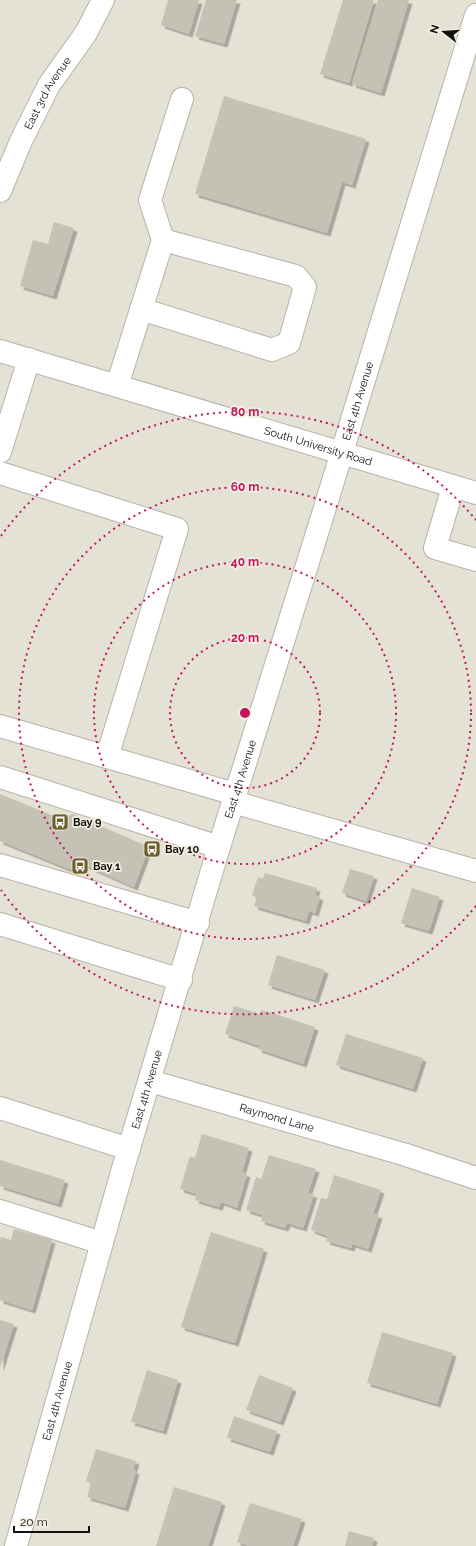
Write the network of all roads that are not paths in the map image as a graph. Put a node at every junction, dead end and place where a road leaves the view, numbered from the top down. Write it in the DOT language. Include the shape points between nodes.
graph roads {
  1 [pos="102,0"];
  2 [pos="476,15"];
  3 [pos="468,68"];
  4 [pos="182,99"];
  5 [pos="0,191"];
  6 [pos="163,240"];
  7 [pos="141,309"];
  8 [pos="0,351"];
  9 [pos="29,360"];
  10 [pos="117,386"];
  11 [pos="0,452"];
  12 [pos="341,453"];
  13 [pos="0,473"];
  14 [pos="453,486"];
  15 [pos="476,493"];
  16 [pos="476,560"];
  17 [pos="0,726"];
  18 [pos="107,757"];
  19 [pos="0,777"];
  20 [pos="234,798"];
  21 [pos="219,847"];
  22 [pos="0,865"];
  23 [pos="476,872"];
  24 [pos="198,923"];
  25 [pos="0,924"];
  26 [pos="181,980"];
  27 [pos="150,1081"];
  28 [pos="0,1108"];
  29 [pos="129,1149"];
  30 [pos="476,1178"];
  31 [pos="0,1211"];
  32 [pos="102,1243"];
  33 [pos="19,1545"];
  1 -- 5 [label="street, East 3rd Avenue" via="86,33 49,85"];
  2 -- 3 [label="street, East 4th Avenue"];
  3 -- 12 [label="street, East 4th Avenue"];
  4 -- 6 [label="street" via="150,200"];
  6 -- 7 [label="street"];
  6 -- 7 [label="street" via="296,276 304,287 289,344 272,350"];
  7 -- 10 [label="street"];
  8 -- 9 [label="street, South University Road"];
  9 -- 10 [label="street, South University Road"];
  9 -- 11 [label="street"];
  10 -- 12 [label="street, South University Road"];
  12 -- 14 [label="street, South University Road"];
  12 -- 20 [label="street, East 4th Avenue"];
  13 -- 18 [label="street" via="177,529"];
  14 -- 15 [label="street, South University Road"];
  14 -- 16 [label="street" via="435,548"];
  17 -- 18 [label="street"];
  18 -- 20 [label="street"];
  19 -- 21 [label="street"];
  20 -- 21 [label="street, East 4th Avenue"];
  20 -- 23 [label="street"];
  21 -- 24 [label="street, East 4th Avenue"];
  22 -- 24 [label="street"];
  24 -- 26 [label="street, East 4th Avenue"];
  25 -- 26 [label="street"];
  26 -- 27 [label="street, East 4th Avenue"];
  27 -- 29 [label="street, East 4th Avenue"];
  27 -- 30 [label="street, Raymond Lane" via="403,1154"];
  28 -- 29 [label="street"];
  29 -- 32 [label="street, East 4th Avenue"];
  31 -- 32 [label="street"];
  32 -- 33 [label="street, East 4th Avenue"];
}
